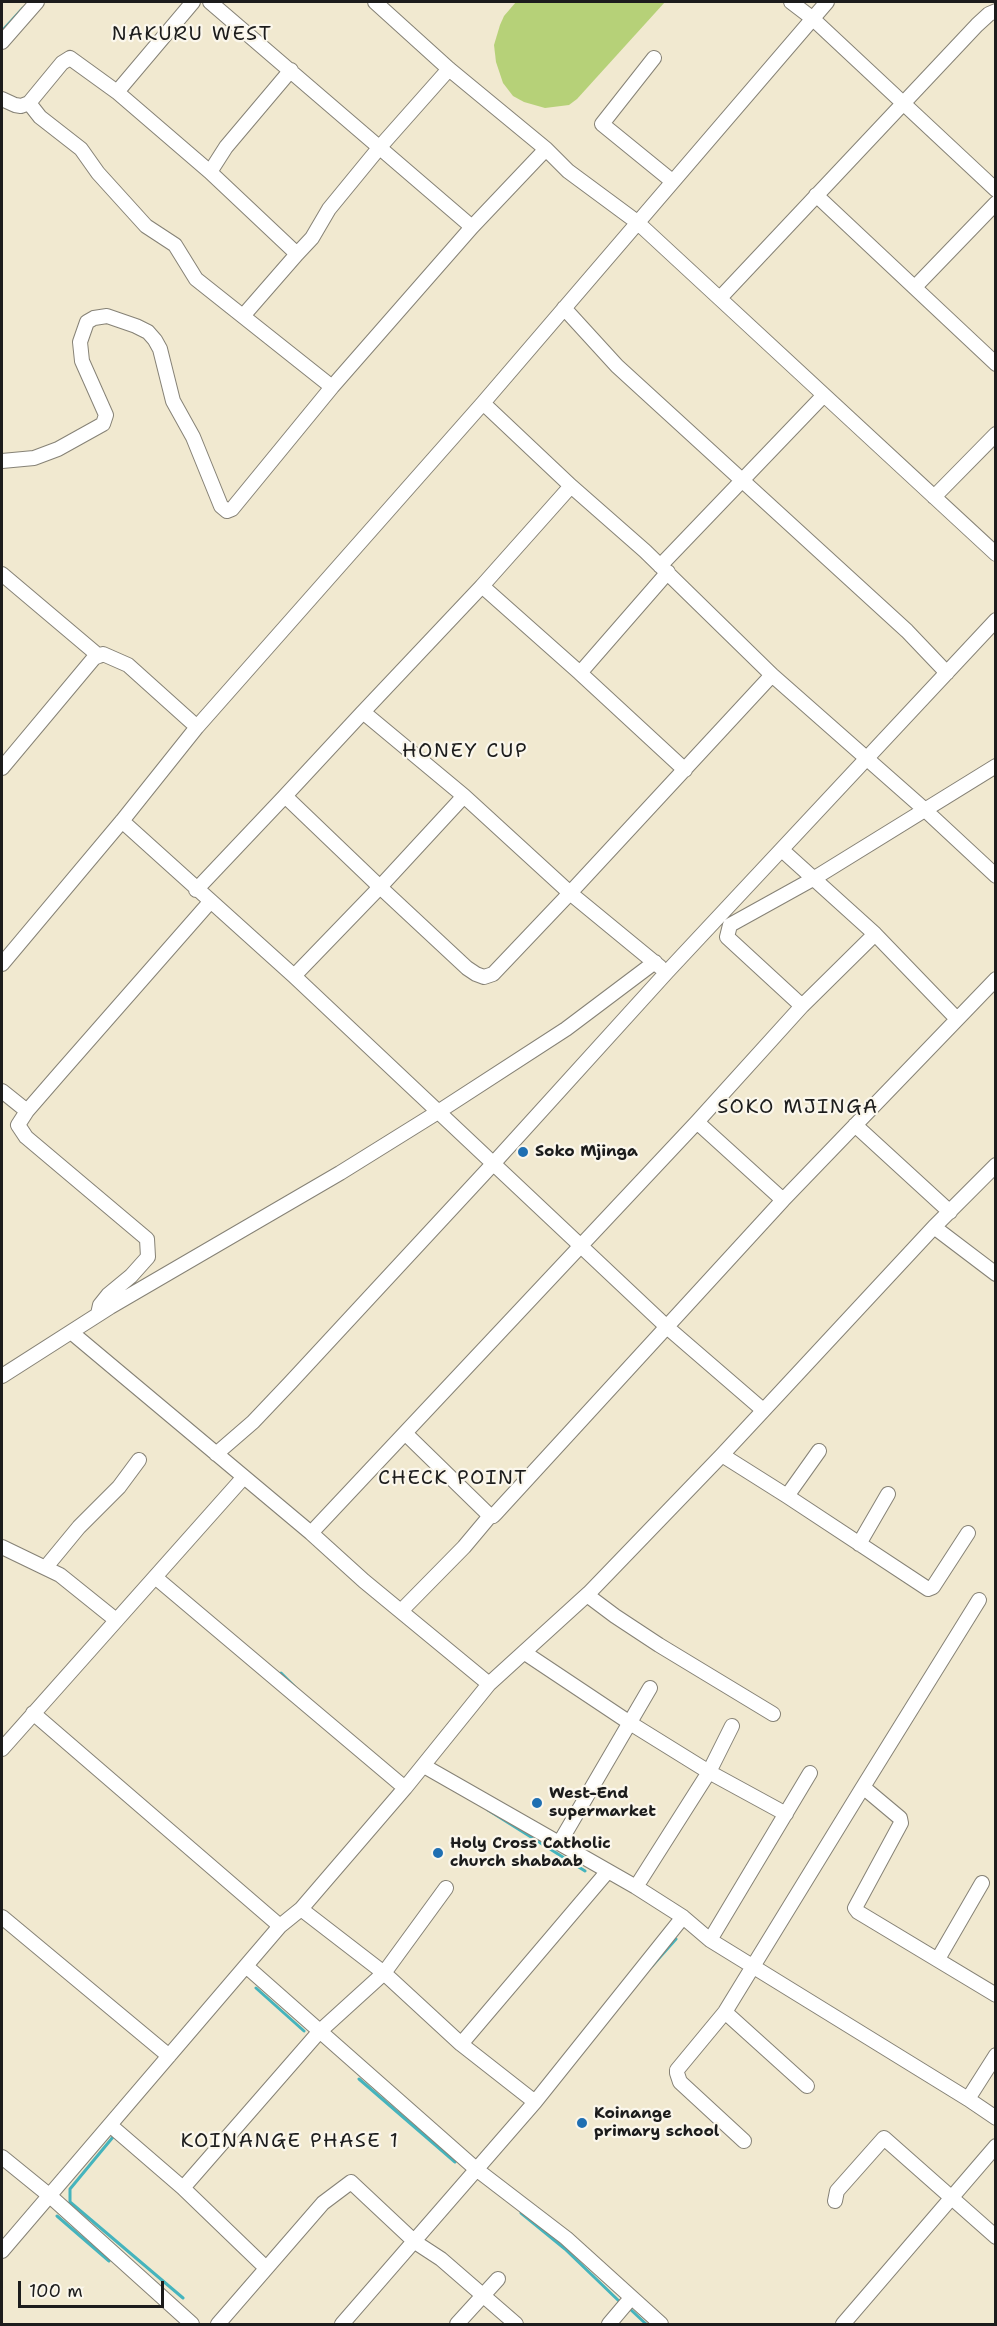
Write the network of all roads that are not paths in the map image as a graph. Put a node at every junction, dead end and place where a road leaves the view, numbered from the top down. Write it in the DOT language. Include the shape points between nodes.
graph roads {
  1 [pos="37,2"];
  2 [pos="193,2"];
  3 [pos="210,2"];
  4 [pos="375,2"];
  5 [pos="791,2"];
  6 [pos="827,2"];
  7 [pos="994,10"];
  8 [pos="813,18"];
  9 [pos="2,42"];
  10 [pos="654,58"];
  11 [pos="449,69"];
  12 [pos="291,70"];
  13 [pos="117,92"];
  14 [pos="2,99"];
  15 [pos="29,104"];
  16 [pos="902,104"];
  17 [pos="379,148"];
  18 [pos="546,149"];
  19 [pos="210,172"];
  20 [pos="672,181"];
  21 [pos="996,190"];
  22 [pos="816,195"];
  23 [pos="996,203"];
  24 [pos="637,222"];
  25 [pos="472,227"];
  26 [pos="297,254"];
  27 [pos="915,287"];
  28 [pos="720,298"];
  29 [pos="564,308"];
  30 [pos="243,316"];
  31 [pos="996,364"];
  32 [pos="332,387"];
  33 [pos="824,395"];
  34 [pos="483,403"];
  35 [pos="996,434"];
  36 [pos="2,461"];
  37 [pos="742,482"];
  38 [pos="571,486"];
  39 [pos="934,497"];
  40 [pos="996,554"];
  41 [pos="664,569"];
  42 [pos="3,580"];
  43 [pos="482,586"];
  44 [pos="996,620"];
  45 [pos="99,656"];
  46 [pos="580,673"];
  47 [pos="947,673"];
  48 [pos="772,675"];
  49 [pos="363,712"];
  50 [pos="197,727"];
  51 [pos="867,759"];
  52 [pos="996,766"];
  53 [pos="2,768"];
  54 [pos="685,770"];
  55 [pos="285,796"];
  56 [pos="464,796"];
  57 [pos="924,809"];
  58 [pos="122,821"];
  59 [pos="782,850"];
  60 [pos="996,876"];
  61 [pos="813,879"];
  62 [pos="380,887"];
  63 [pos="196,890"];
  64 [pos="570,893"];
  65 [pos="210,902"];
  66 [pos="875,934"];
  67 [pos="655,962"];
  68 [pos="2,963"];
  69 [pos="667,972"];
  70 [pos="294,976"];
  71 [pos="996,979"];
  72 [pos="802,1006"];
  73 [pos="956,1018"];
  74 [pos="2,1090"];
  75 [pos="27,1111"];
  76 [pos="438,1112"];
  77 [pos="697,1122"];
  78 [pos="855,1125"];
  79 [pos="492,1165"];
  80 [pos="996,1165"];
  81 [pos="783,1200"];
  82 [pos="950,1212"];
  83 [pos="934,1227"];
  84 [pos="580,1246"];
  85 [pos="996,1274"];
  86 [pos="98,1315"];
  87 [pos="668,1328"];
  88 [pos="71,1332"];
  89 [pos="2,1376"];
  90 [pos="763,1410"];
  91 [pos="406,1434"];
  92 [pos="819,1451"];
  93 [pos="216,1455"];
  94 [pos="722,1455"];
  95 [pos="139,1460"];
  96 [pos="243,1478"];
  97 [pos="888,1494"];
  98 [pos="788,1496"];
  99 [pos="490,1515"];
  100 [pos="311,1533"];
  101 [pos="968,1533"];
  102 [pos="859,1544"];
  103 [pos="2,1547"];
  104 [pos="46,1567"];
  105 [pos="155,1577"];
  106 [pos="587,1595"];
  107 [pos="979,1600"];
  108 [pos="401,1611"];
  109 [pos="116,1620"];
  110 [pos="525,1653"];
  111 [pos="489,1684"];
  112 [pos="650,1688"];
  113 [pos="33,1713"];
  114 [pos="773,1714"];
  115 [pos="630,1723"];
  116 [pos="732,1726"];
  117 [pos="2,1749"];
  118 [pos="424,1766"];
  119 [pos="709,1772"];
  120 [pos="810,1773"];
  121 [pos="863,1787"];
  122 [pos="405,1788"];
  123 [pos="786,1814"];
  124 [pos="560,1842"];
  125 [pos="608,1871"];
  126 [pos="982,1883"];
  127 [pos="636,1887"];
  128 [pos="446,1888"];
  129 [pos="301,1908"];
  130 [pos="2,1917"];
  131 [pos="683,1917"];
  132 [pos="280,1926"];
  133 [pos="710,1940"];
  134 [pos="938,1959"];
  135 [pos="246,1966"];
  136 [pos="754,1966"];
  137 [pos="384,1973"];
  138 [pos="996,1995"];
  139 [pos="725,2012"];
  140 [pos="319,2032"];
  141 [pos="461,2044"];
  142 [pos="996,2055"];
  143 [pos="168,2056"];
  144 [pos="807,2086"];
  145 [pos="968,2099"];
  146 [pos="535,2102"];
  147 [pos="996,2118"];
  148 [pos="110,2125"];
  149 [pos="744,2141"];
  150 [pos="996,2146"];
  151 [pos="2,2157"];
  152 [pos="476,2169"];
  153 [pos="183,2188"];
  154 [pos="50,2196"];
  155 [pos="951,2198"];
  156 [pos="835,2201"];
  157 [pos="996,2237"];
  158 [pos="415,2242"];
  159 [pos="2,2251"];
  160 [pos="266,2268"];
  161 [pos="498,2279"];
  162 [pos="483,2295"];
  163 [pos="631,2298"];
  164 [pos="192,2325"];
  165 [pos="218,2325"];
  166 [pos="342,2325"];
  167 [pos="457,2325"];
  168 [pos="516,2325"];
  169 [pos="609,2325"];
  170 [pos="661,2325"];
  171 [pos="843,2325"];
  1 -- 9 [label="street"];
  2 -- 13 [label="street"];
  3 -- 12 [label="street"];
  4 -- 11 [label="street"];
  5 -- 8 [label="street"];
  6 -- 8 [label="street"];
  7 -- 16 [label="street"];
  8 -- 16 [label="street"];
  8 -- 20 [label="street"];
  10 -- 20 [label="street" via="602,124"];
  11 -- 17 [label="street"];
  11 -- 18 [label="street"];
  12 -- 17 [label="street"];
  12 -- 19 [label="street" via="226,147"];
  13 -- 15 [label="street" via="70,58"];
  13 -- 19 [label="street"];
  14 -- 15 [label="street" via="15,105"];
  15 -- 30 [label="street" via="81,149 146,226 175,245 196,279"];
  16 -- 21 [label="street"];
  16 -- 22 [label="street"];
  17 -- 25 [label="street"];
  17 -- 26 [label="street"];
  18 -- 24 [label="street" via="568,171"];
  18 -- 25 [label="street"];
  19 -- 26 [label="street"];
  20 -- 24 [label="street"];
  22 -- 27 [label="street"];
  22 -- 28 [label="street"];
  23 -- 27 [label="street"];
  24 -- 28 [label="street"];
  24 -- 29 [label="street"];
  25 -- 32 [label="street"];
  26 -- 30 [label="street"];
  27 -- 31 [label="street"];
  28 -- 33 [label="street"];
  29 -- 34 [label="street"];
  29 -- 37 [label="street" via="617,366"];
  30 -- 32 [label="street"];
  32 -- 36 [label="street" via="239,504 227,511 221,506 174,401 155,340 126,321 107,316 94,318 82,331 80,345 82,361 106,415 103,424 34,458"];
  33 -- 37 [label="street"];
  33 -- 39 [label="street"];
  34 -- 38 [label="street"];
  34 -- 50 [label="street"];
  35 -- 39 [label="street"];
  37 -- 41 [label="street"];
  37 -- 47 [label="street" via="907,631"];
  38 -- 41 [label="street"];
  38 -- 43 [label="street"];
  39 -- 40 [label="street"];
  41 -- 46 [label="street"];
  41 -- 48 [label="street"];
  42 -- 45 [label="street"];
  43 -- 46 [label="street"];
  43 -- 49 [label="street"];
  44 -- 47 [label="street"];
  45 -- 50 [label="street" via="109,655 128,665"];
  45 -- 53 [label="street"];
  46 -- 54 [label="street"];
  47 -- 51 [label="street"];
  48 -- 51 [label="street"];
  48 -- 54 [label="street"];
  49 -- 55 [label="street"];
  49 -- 56 [label="street"];
  50 -- 58 [label="street"];
  51 -- 57 [label="street"];
  51 -- 59 [label="street"];
  52 -- 57 [label="street"];
  54 -- 64 [label="street"];
  55 -- 62 [label="street"];
  55 -- 63 [label="street"];
  56 -- 62 [label="street"];
  56 -- 64 [label="street"];
  57 -- 60 [label="street"];
  57 -- 61 [label="street"];
  58 -- 63 [label="street"];
  58 -- 68 [label="street"];
  59 -- 61 [label="street"];
  59 -- 69 [label="street"];
  61 -- 66 [label="street"];
  61 -- 72 [label="street" via="730,926 727,937"];
  62 -- 64 [label="street" via="467,968 484,977 501,968"];
  62 -- 70 [label="street"];
  63 -- 65 [label="street"];
  64 -- 67 [label="street"];
  65 -- 70 [label="street"];
  65 -- 75 [label="street"];
  66 -- 72 [label="street"];
  66 -- 73 [label="street"];
  67 -- 69 [label="street"];
  67 -- 76 [label="street" via="566,1029"];
  69 -- 79 [label="street"];
  70 -- 76 [label="street"];
  71 -- 73 [label="street"];
  72 -- 77 [label="street"];
  73 -- 78 [label="street"];
  74 -- 75 [label="street"];
  75 -- 86 [label="street" via="18,1125 26,1137 147,1239 148,1257 108,1295"];
  76 -- 79 [label="street"];
  76 -- 86 [label="street"];
  77 -- 81 [label="street"];
  77 -- 84 [label="street"];
  78 -- 81 [label="street"];
  78 -- 82 [label="street"];
  79 -- 84 [label="street"];
  79 -- 93 [label="street" via="282,1391"];
  80 -- 82 [label="street"];
  81 -- 87 [label="street"];
  82 -- 83 [label="street"];
  83 -- 85 [label="street"];
  83 -- 90 [label="street"];
  84 -- 87 [label="street"];
  84 -- 91 [label="street"];
  86 -- 88 [label="street"];
  87 -- 90 [label="street"];
  87 -- 99 [label="street"];
  88 -- 89 [label="street"];
  88 -- 93 [label="street"];
  90 -- 94 [label="street"];
  91 -- 99 [label="street"];
  91 -- 100 [label="street"];
  92 -- 98 [label="street"];
  93 -- 96 [label="street"];
  94 -- 98 [label="street"];
  94 -- 106 [label="street"];
  95 -- 104 [label="street" via="120,1487"];
  96 -- 100 [label="street"];
  96 -- 105 [label="street"];
  97 -- 102 [label="street"];
  98 -- 102 [label="street"];
  99 -- 108 [label="street"];
  100 -- 108 [label="street"];
  101 -- 102 [label="street" via="928,1589"];
  103 -- 104 [label="street"];
  104 -- 109 [label="street"];
  105 -- 109 [label="street"];
  105 -- 122 [label="street"];
  106 -- 110 [label="street"];
  106 -- 114 [label="street" via="659,1645"];
  107 -- 121 [label="street"];
  108 -- 111 [label="street"];
  109 -- 113 [label="street"];
  110 -- 111 [label="street"];
  110 -- 115 [label="street"];
  111 -- 118 [label="street"];
  112 -- 115 [label="street"];
  113 -- 117 [label="street"];
  113 -- 132 [label="street"];
  115 -- 119 [label="street"];
  115 -- 124 [label="street"];
  116 -- 119 [label="street"];
  118 -- 122 [label="street"];
  118 -- 124 [label="street"];
  119 -- 123 [label="street"];
  119 -- 127 [label="street"];
  120 -- 123 [label="street"];
  121 -- 134 [label="street" via="902,1823 855,1908"];
  121 -- 136 [label="street"];
  122 -- 129 [label="street"];
  123 -- 133 [label="street"];
  124 -- 125 [label="street"];
  125 -- 127 [label="street"];
  125 -- 141 [label="street"];
  126 -- 134 [label="street"];
  127 -- 131 [label="street"];
  128 -- 137 [label="street"];
  129 -- 132 [label="street"];
  129 -- 137 [label="street"];
  130 -- 143 [label="street"];
  131 -- 133 [label="street"];
  131 -- 146 [label="street"];
  132 -- 135 [label="street"];
  133 -- 136 [label="street"];
  134 -- 138 [label="street"];
  135 -- 140 [label="street"];
  135 -- 143 [label="street"];
  136 -- 139 [label="street"];
  136 -- 145 [label="street"];
  137 -- 140 [label="street"];
  137 -- 141 [label="street"];
  139 -- 144 [label="street"];
  139 -- 149 [label="street" via="676,2073 680,2082"];
  140 -- 152 [label="street"];
  140 -- 153 [label="street"];
  141 -- 146 [label="street"];
  142 -- 145 [label="street"];
  143 -- 148 [label="street"];
  145 -- 147 [label="street"];
  146 -- 152 [label="street"];
  148 -- 153 [label="street"];
  148 -- 154 [label="street"];
  150 -- 155 [label="street"];
  151 -- 154 [label="street"];
  152 -- 158 [label="street"];
  152 -- 163 [label="street" via="566,2238"];
  153 -- 160 [label="street"];
  154 -- 159 [label="street"];
  154 -- 164 [label="street"];
  155 -- 156 [label="street" via="884,2138 837,2192"];
  155 -- 157 [label="street"];
  155 -- 171 [label="street"];
  158 -- 160 [label="street" via="351,2182 323,2203"];
  158 -- 162 [label="street"];
  158 -- 166 [label="street"];
  160 -- 165 [label="street"];
  161 -- 162 [label="street"];
  162 -- 167 [label="street"];
  162 -- 168 [label="street"];
  163 -- 169 [label="street"];
  163 -- 170 [label="street"];
}
